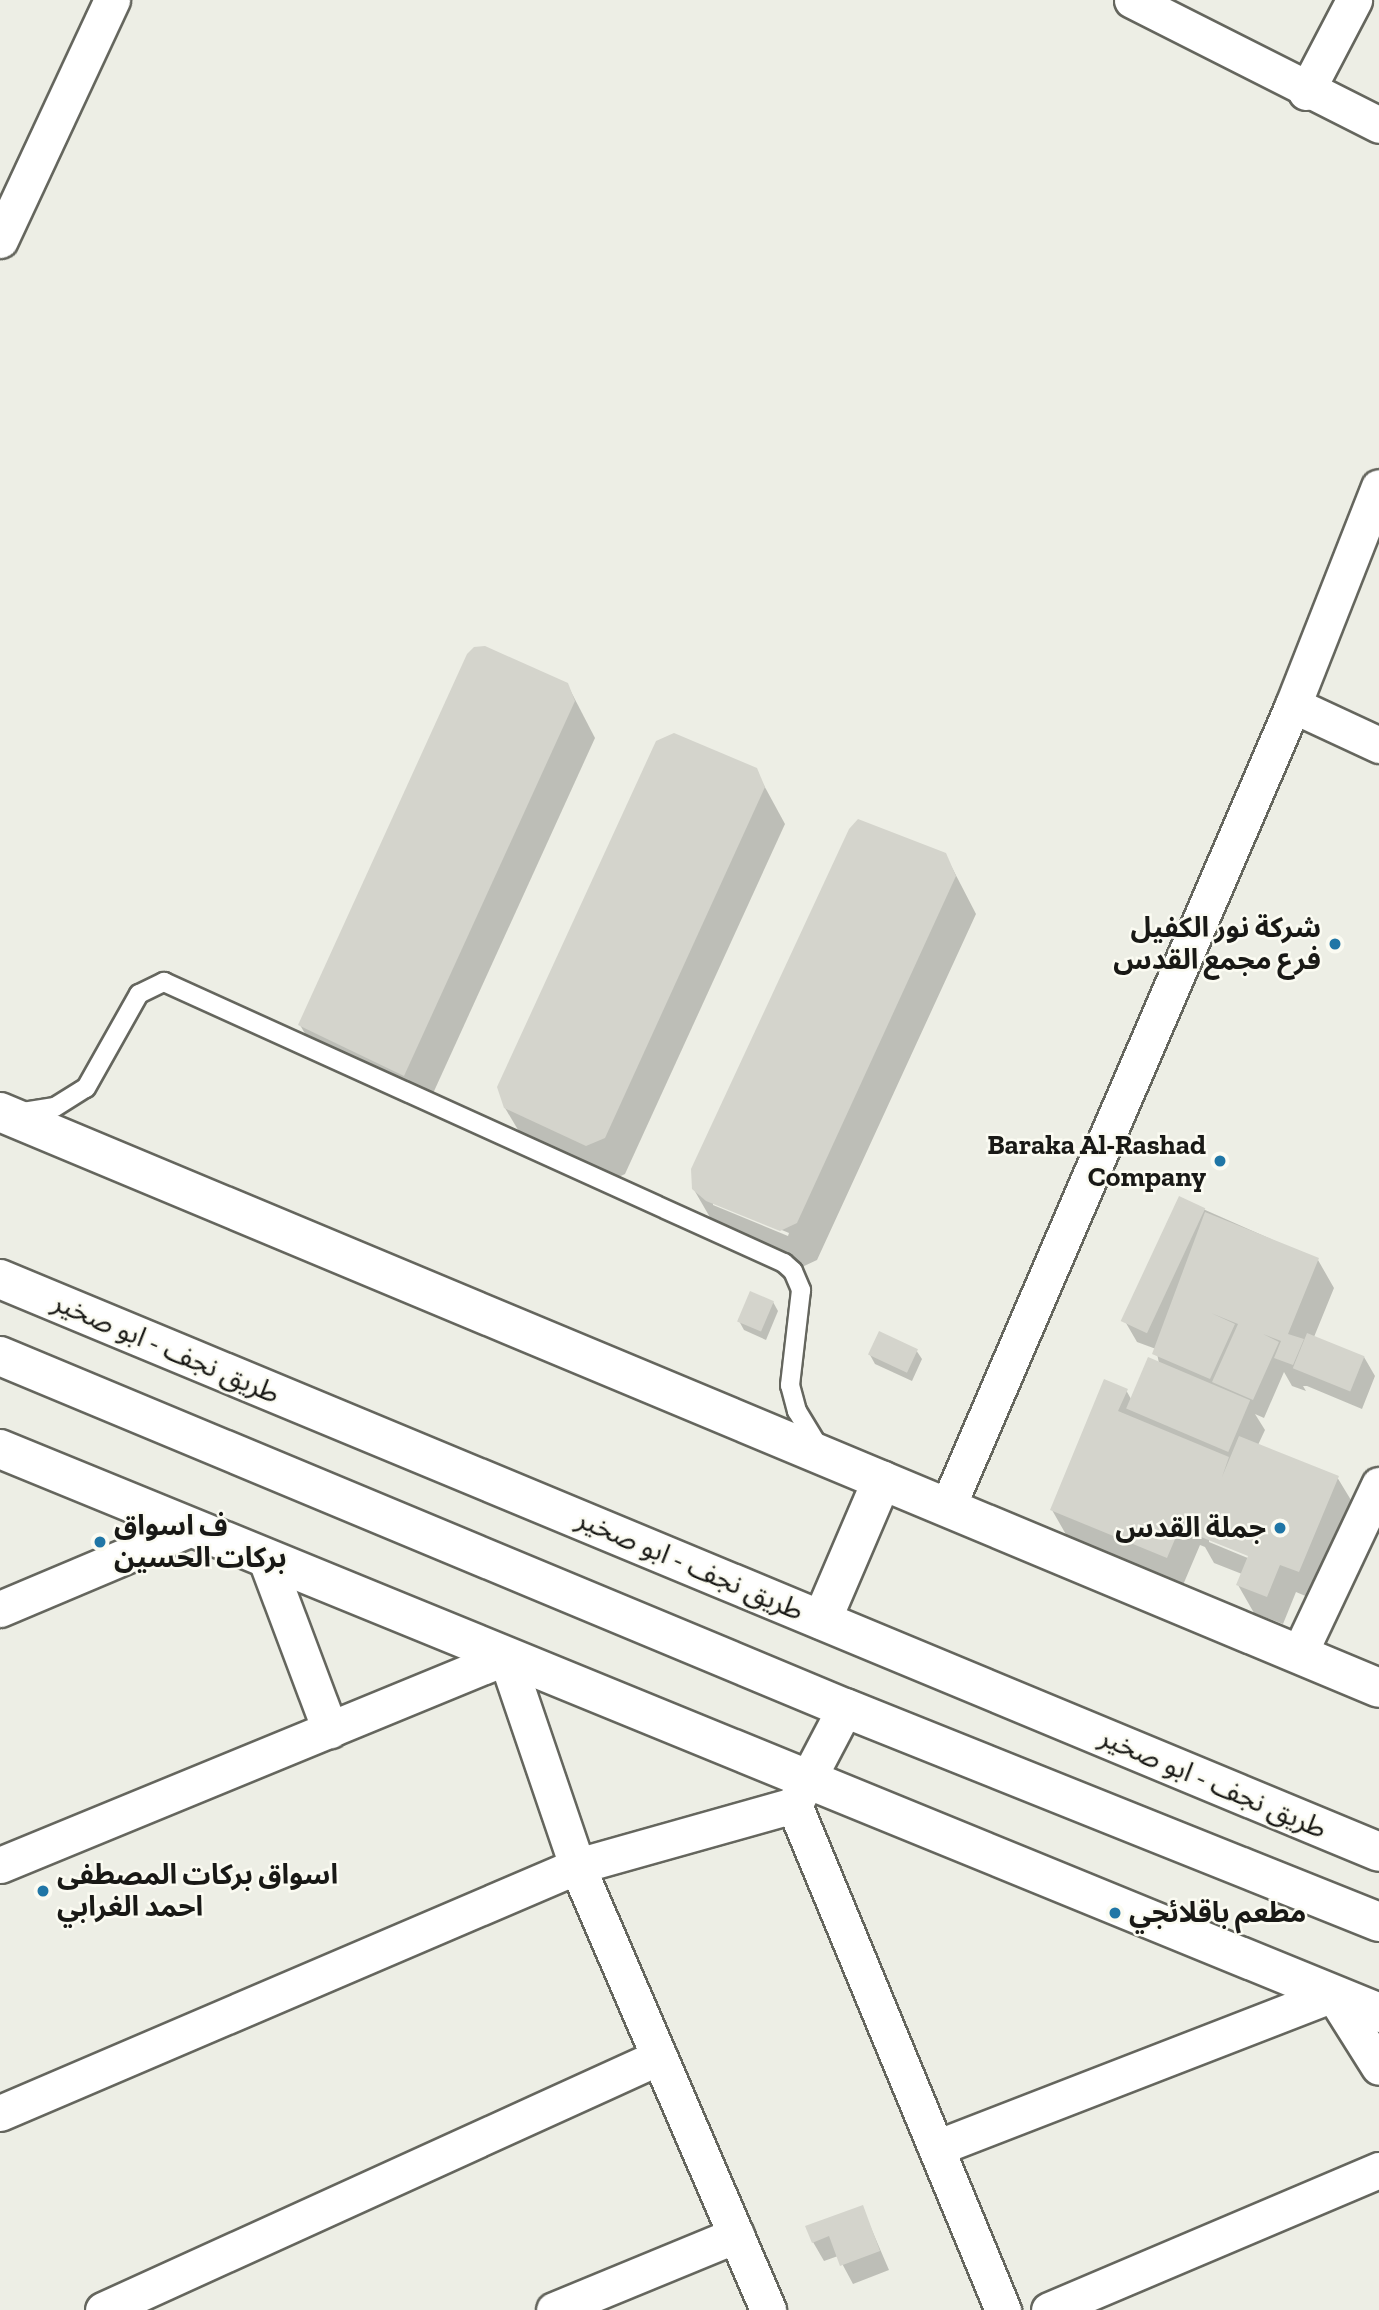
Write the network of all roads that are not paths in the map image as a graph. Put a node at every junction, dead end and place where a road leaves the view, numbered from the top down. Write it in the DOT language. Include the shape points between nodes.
graph roads {
  1 [pos="113,0"];
  2 [pos="1132,0"];
  3 [pos="1354,0"];
  4 [pos="1306,92"];
  5 [pos="1379,125"];
  6 [pos="0,240"];
  7 [pos="1379,487"];
  8 [pos="1293,705"];
  9 [pos="1379,746"];
  10 [pos="1,1112"];
  11 [pos="0,1279"];
  12 [pos="0,1356"];
  13 [pos="0,1449"];
  14 [pos="824,1456"];
  15 [pos="882,1480"];
  16 [pos="1379,1485"];
  17 [pos="947,1508"];
  18 [pos="192,1528"];
  19 [pos="265,1557"];
  20 [pos="0,1609"];
  21 [pos="822,1620"];
  22 [pos="1298,1654"];
  23 [pos="506,1657"];
  24 [pos="1379,1688"];
  25 [pos="845,1708"];
  26 [pos="330,1730"];
  27 [pos="802,1791"];
  28 [pos="1379,1852"];
  29 [pos="0,1865"];
  30 [pos="577,1866"];
  31 [pos="1379,1922"];
  32 [pos="1333,1994"];
  33 [pos="1379,2013"];
  34 [pos="659,2057"];
  35 [pos="1379,2067"];
  36 [pos="0,2113"];
  37 [pos="936,2148"];
  38 [pos="1379,2170"];
  39 [pos="736,2235"];
  40 [pos="103,2310"];
  41 [pos="554,2310"];
  42 [pos="768,2310"];
  43 [pos="1003,2310"];
  44 [pos="1049,2310"];
  1 -- 6 [label="street"];
  2 -- 4 [label="street"];
  3 -- 4 [label="street"];
  4 -- 5 [label="street"];
  7 -- 8 [label="street"];
  8 -- 9 [label="street"];
  8 -- 17 [label="street"];
  10 -- 14 [label="main road"];
  10 -- 14 [label="lane" via="55,1107 86,1088 139,994 164,982 784,1263 801,1290 790,1385 797,1412"];
  11 -- 21 [label="main road, طريق نجف - ابو صخير"];
  12 -- 25 [label="main road"];
  13 -- 18 [label="main road"];
  14 -- 15 [label="main road"];
  15 -- 17 [label="main road"];
  15 -- 21 [label="main road"];
  16 -- 22 [label="street"];
  17 -- 22 [label="main road"];
  18 -- 19 [label="main road"];
  18 -- 20 [label="street"];
  19 -- 23 [label="main road"];
  19 -- 26 [label="street"];
  21 -- 28 [label="main road, طريق نجف - ابو صخير"];
  22 -- 24 [label="main road"];
  23 -- 26 [label="street"];
  23 -- 27 [label="main road"];
  23 -- 30 [label="street"];
  25 -- 27 [label="street"];
  25 -- 31 [label="main road"];
  26 -- 29 [label="street"];
  27 -- 30 [label="street"];
  27 -- 32 [label="main road"];
  27 -- 37 [label="street"];
  30 -- 34 [label="street"];
  30 -- 36 [label="street"];
  32 -- 33 [label="main road"];
  32 -- 35 [label="street"];
  32 -- 37 [label="street"];
  34 -- 39 [label="street"];
  34 -- 40 [label="street"];
  37 -- 43 [label="street"];
  38 -- 44 [label="street"];
  39 -- 41 [label="street"];
  39 -- 42 [label="street"];
}
